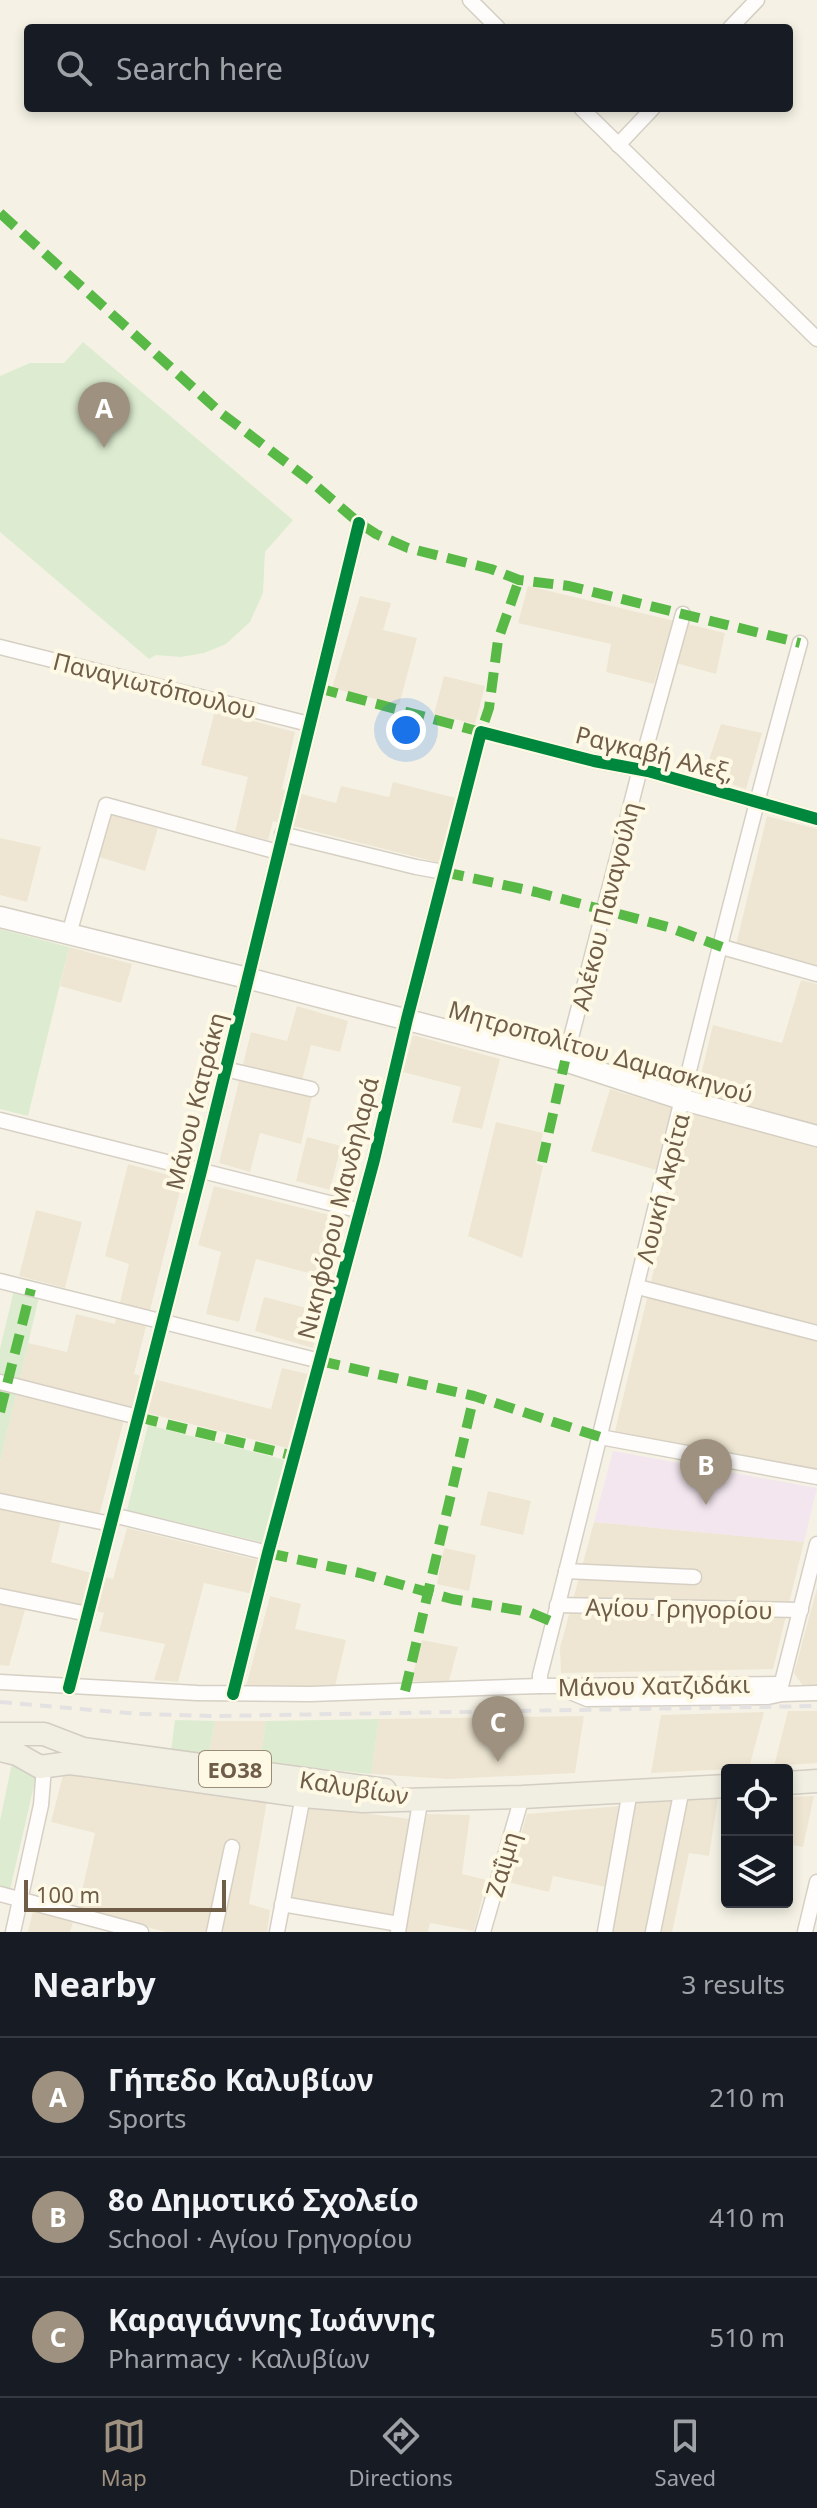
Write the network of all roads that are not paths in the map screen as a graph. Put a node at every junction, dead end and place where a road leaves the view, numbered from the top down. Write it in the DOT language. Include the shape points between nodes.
graph roads {
  1 [pos="470,0"];
  2 [pos="757,0"];
  3 [pos="494,24"];
  4 [pos="734,24"];
  5 [pos="585,112"];
  6 [pos="649,112"];
  7 [pos="618,145"];
  8 [pos="817,339"];
  9 [pos="359,523"];
  10 [pos="683,614"];
  11 [pos="800,643"];
  12 [pos="0,647"];
  13 [pos="309,724"];
  14 [pos="481,732"];
  15 [pos="640,769"];
  16 [pos="756,802"];
  17 [pos="817,819"];
  18 [pos="282,834"];
  19 [pos="278,852"];
  20 [pos="444,872"];
  21 [pos="0,917"];
  22 [pos="69,934"];
  23 [pos="722,947"];
  24 [pos="817,974"];
  25 [pos="247,978"];
  26 [pos="407,1019"];
  27 [pos="565,1061"];
  28 [pos="225,1069"];
  29 [pos="311,1089"];
  30 [pos="684,1100"];
  31 [pos="0,1120"];
  32 [pos="817,1136"];
  33 [pos="201,1171"];
  34 [pos="361,1211"];
  35 [pos="0,1281"];
  36 [pos="638,1287"];
  37 [pos="162,1323"];
  38 [pos="817,1333"];
  39 [pos="320,1361"];
  40 [pos="0,1382"];
  41 [pos="138,1417"];
  42 [pos="600,1437"];
  43 [pos="817,1477"];
  44 [pos="0,1501"];
  45 [pos="112,1520"];
  46 [pos="817,1544"];
  47 [pos="268,1553"];
  48 [pos="566,1571"];
  49 [pos="694,1577"];
  50 [pos="0,1596"];
  51 [pos="557,1605"];
  52 [pos="801,1610"];
  53 [pos="88,1614"];
  54 [pos="0,1682"];
  55 [pos="540,1686"];
  56 [pos="69,1688"];
  57 [pos="782,1689"];
  58 [pos="817,1693"];
  59 [pos="233,1694"];
  60 [pos="0,1734"];
  61 [pos="45,1736"];
  62 [pos="0,1750"];
  63 [pos="41,1765"];
  64 [pos="817,1781"];
  65 [pos="793,1783"];
  66 [pos="721,1786"];
  67 [pos="682,1789"];
  68 [pos="630,1791"];
  69 [pos="303,1796"];
  70 [pos="421,1797"];
  71 [pos="522,1797"];
  72 [pos="232,1847"];
  73 [pos="817,1882"];
  74 [pos="0,1894"];
  75 [pos="21,1900"];
  76 [pos="282,1904"];
  77 [pos="398,1928"];
  78 [pos="13,1932"];
  79 [pos="141,1932"];
  80 [pos="214,1932"];
  81 [pos="277,1932"];
  82 [pos="483,1932"];
  83 [pos="605,1932"];
  84 [pos="653,1932"];
  85 [pos="805,1932"];
  1 -- 3 [label="street"];
  2 -- 4 [label="street"];
  5 -- 7 [label="street"];
  6 -- 7 [label="street"];
  7 -- 8 [label="street"];
  9 -- 13 [label="street, Μάνου Κατράκη"];
  10 -- 15 [label="street, Αλέκου Παναγούλη"];
  11 -- 16 [label="street, Λουκή Ακρίτα"];
  12 -- 13 [label="street, Παναγιωτόπουλου"];
  13 -- 18 [label="street, Μάνου Κατράκη"];
  14 -- 15 [label="street, Ραγκαβή Αλεξ,"];
  14 -- 20 [label="street, Νικηφόρου Μανδηλαρά"];
  15 -- 16 [label="street, Ραγκαβή Αλεξ,"];
  15 -- 27 [label="street, Αλέκου Παναγούλη"];
  16 -- 17 [label="street, Ραγκαβή Αλεξ,"];
  16 -- 23 [label="street, Λουκή Ακρίτα"];
  18 -- 19 [label="street, Μάνου Κατράκη"];
  18 -- 20 [label="street"];
  19 -- 22 [label="street" via="106,805"];
  19 -- 25 [label="street, Μάνου Κατράκη"];
  20 -- 26 [label="street, Νικηφόρου Μανδηλαρά"];
  21 -- 22 [label="street, Μητροπολίτου Δαμασκηνού"];
  22 -- 25 [label="street, Μητροπολίτου Δαμασκηνού"];
  23 -- 24 [label="street"];
  23 -- 30 [label="street, Λουκή Ακρίτα"];
  25 -- 26 [label="street, Μητροπολίτου Δαμασκηνού"];
  25 -- 28 [label="street, Μάνου Κατράκη"];
  26 -- 27 [label="street, Μητροπολίτου Δαμασκηνού"];
  26 -- 34 [label="street, Νικηφόρου Μανδηλαρά"];
  27 -- 30 [label="street, Μητροπολίτου Δαμασκηνού"];
  28 -- 29 [label="street"];
  28 -- 33 [label="street, Μάνου Κατράκη"];
  30 -- 32 [label="street, Μητροπολίτου Δαμασκηνού"];
  30 -- 36 [label="street, Λουκή Ακρίτα"];
  31 -- 33 [label="street"];
  33 -- 34 [label="street"];
  33 -- 37 [label="street, Μάνου Κατράκη"];
  34 -- 39 [label="street, Νικηφόρου Μανδηλαρά"];
  35 -- 37 [label="street"];
  36 -- 38 [label="street"];
  36 -- 42 [label="street, Λουκή Ακρίτα"];
  37 -- 39 [label="street"];
  37 -- 41 [label="street, Μάνου Κατράκη"];
  39 -- 47 [label="street, Νικηφόρου Μανδηλαρά"];
  40 -- 41 [label="street"];
  41 -- 45 [label="street, Μάνου Κατράκη"];
  42 -- 43 [label="street"];
  42 -- 48 [label="street, Λουκή Ακρίτα"];
  44 -- 45 [label="street"];
  45 -- 47 [label="street"];
  45 -- 53 [label="street, Μάνου Κατράκη"];
  46 -- 52 [label="street"];
  47 -- 59 [label="street, Νικηφόρου Μανδηλαρά"];
  48 -- 49 [label="street"];
  48 -- 51 [label="street, Λουκή Ακρίτα"];
  50 -- 53 [label="street"];
  51 -- 52 [label="street, Αγίου Γρηγορίου"];
  51 -- 55 [label="street, Λουκή Ακρίτα"];
  52 -- 57 [label="street"];
  53 -- 56 [label="street, Μάνου Κατράκη"];
  54 -- 56 [label="street, Μάνου Χατζιδάκι"];
  55 -- 57 [label="street, Μάνου Χατζιδάκι"];
  55 -- 59 [label="street, Μάνου Χατζιδάκι"];
  56 -- 59 [label="street, Μάνου Χατζιδάκι"];
  57 -- 58 [label="street, Μάνου Χατζιδάκι"];
  60 -- 61 [label="main road, Καλυβίων / ΕΟ38"];
  61 -- 63 [label="main road" via="56,1741 59,1752 55,1760"];
  61 -- 70 [label="main road, Καλυβίων / ΕΟ38" via="83,1749"];
  62 -- 63 [label="main road, Καλυβίων / ΕΟ38"];
  63 -- 69 [label="main road, Καλυβίων / ΕΟ38" via="86,1765"];
  63 -- 75 [label="street" via="41,1805"];
  64 -- 65 [label="main road"];
  66 -- 67 [label="main road, Καλυβίων / ΕΟ38"];
  67 -- 68 [label="main road, Καλυβίων / ΕΟ38"];
  67 -- 84 [label="street"];
  68 -- 71 [label="main road, Καλυβίων / ΕΟ38"];
  68 -- 83 [label="street"];
  69 -- 70 [label="main road, Καλυβίων / ΕΟ38" via="363,1801"];
  69 -- 76 [label="street"];
  70 -- 71 [label="main road, Καλυβίων / ΕΟ38"];
  70 -- 77 [label="street"];
  71 -- 82 [label="street, Ζαΐμη"];
  72 -- 80 [label="street"];
  73 -- 85 [label="street"];
  74 -- 75 [label="street"];
  75 -- 78 [label="street"];
  75 -- 79 [label="street"];
  76 -- 77 [label="street"];
  76 -- 81 [label="street"];
}
